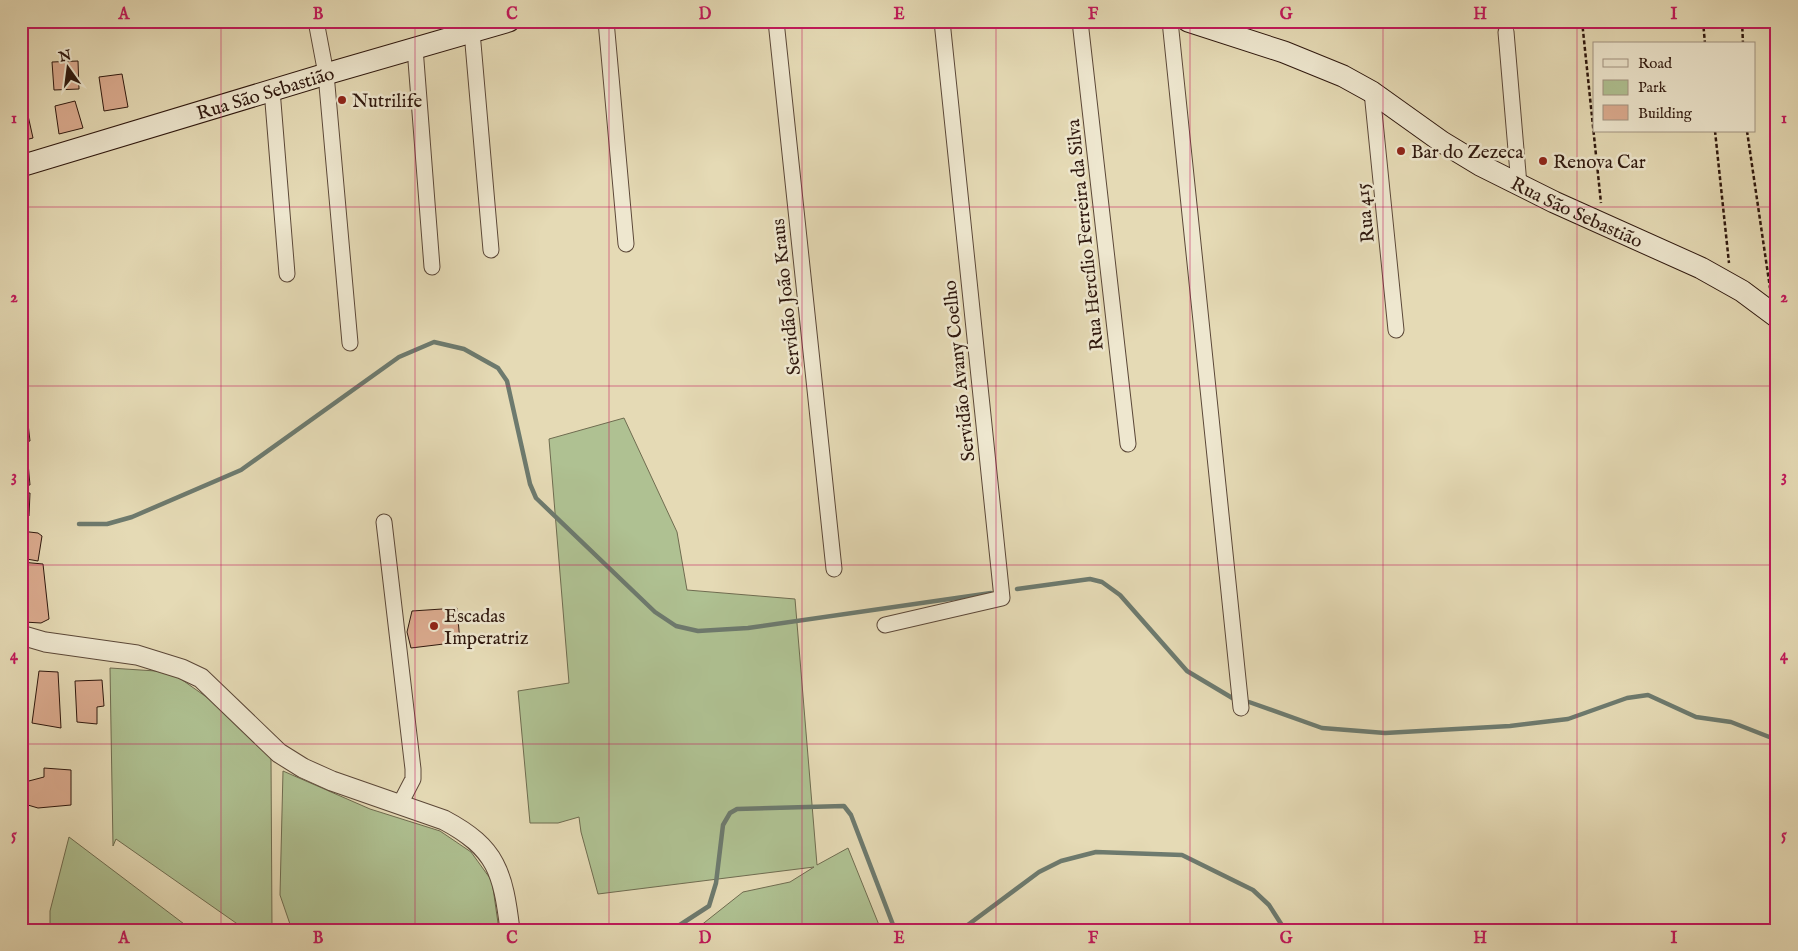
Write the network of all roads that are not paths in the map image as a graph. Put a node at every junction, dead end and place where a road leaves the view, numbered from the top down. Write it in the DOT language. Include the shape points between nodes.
graph roads {
  1 [pos="316,21"];
  2 [pos="509,21"];
  3 [pos="606,21"];
  4 [pos="776,21"];
  5 [pos="942,21"];
  6 [pos="1080,21"];
  7 [pos="1170,21"];
  8 [pos="1188,21"];
  9 [pos="472,32"];
  10 [pos="1506,32"];
  11 [pos="416,48"];
  12 [pos="326,74"];
  13 [pos="272,90"];
  14 [pos="1372,92"];
  15 [pos="21,166"];
  16 [pos="1519,185"];
  17 [pos="626,244"];
  18 [pos="491,250"];
  19 [pos="432,267"];
  20 [pos="287,274"];
  21 [pos="1775,316"];
  22 [pos="1396,330"];
  23 [pos="350,344"];
  24 [pos="1128,444"];
  25 [pos="384,522"];
  26 [pos="834,569"];
  27 [pos="885,625"];
  28 [pos="21,635"];
  29 [pos="1241,708"];
  30 [pos="400,804"];
  31 [pos="510,930"];
  1 -- 12 [label="street"];
  2 -- 9 [label="main road, Rua São Sebastião"];
  3 -- 17 [label="street"];
  4 -- 26 [label="street, Servidão João Kraus"];
  5 -- 27 [label="street, Servidão Avany Coelho" via="1002,598"];
  6 -- 24 [label="street, Rua Hercílio Ferreira da Silva"];
  7 -- 29 [label="street"];
  8 -- 14 [label="main road, Rua São Sebastião" via="1308,61"];
  9 -- 11 [label="main road, Rua São Sebastião"];
  9 -- 18 [label="street"];
  10 -- 16 [label="street"];
  11 -- 12 [label="main road, Rua São Sebastião"];
  11 -- 19 [label="street"];
  12 -- 13 [label="main road, Rua São Sebastião"];
  12 -- 23 [label="street"];
  13 -- 15 [label="main road, Rua São Sebastião"];
  13 -- 20 [label="street"];
  14 -- 16 [label="main road, Rua São Sebastião" via="1442,142"];
  14 -- 22 [label="street, Rua 415"];
  16 -- 21 [label="main road, Rua São Sebastião" via="1701,268 1742,291"];
  25 -- 30 [label="street" via="413,769 413,779"];
  28 -- 30 [label="street" via="45,642 137,655 182,669 201,678 290,761 324,778"];
  30 -- 31 [label="street" via="444,820 479,844 492,860 502,882"];
}
